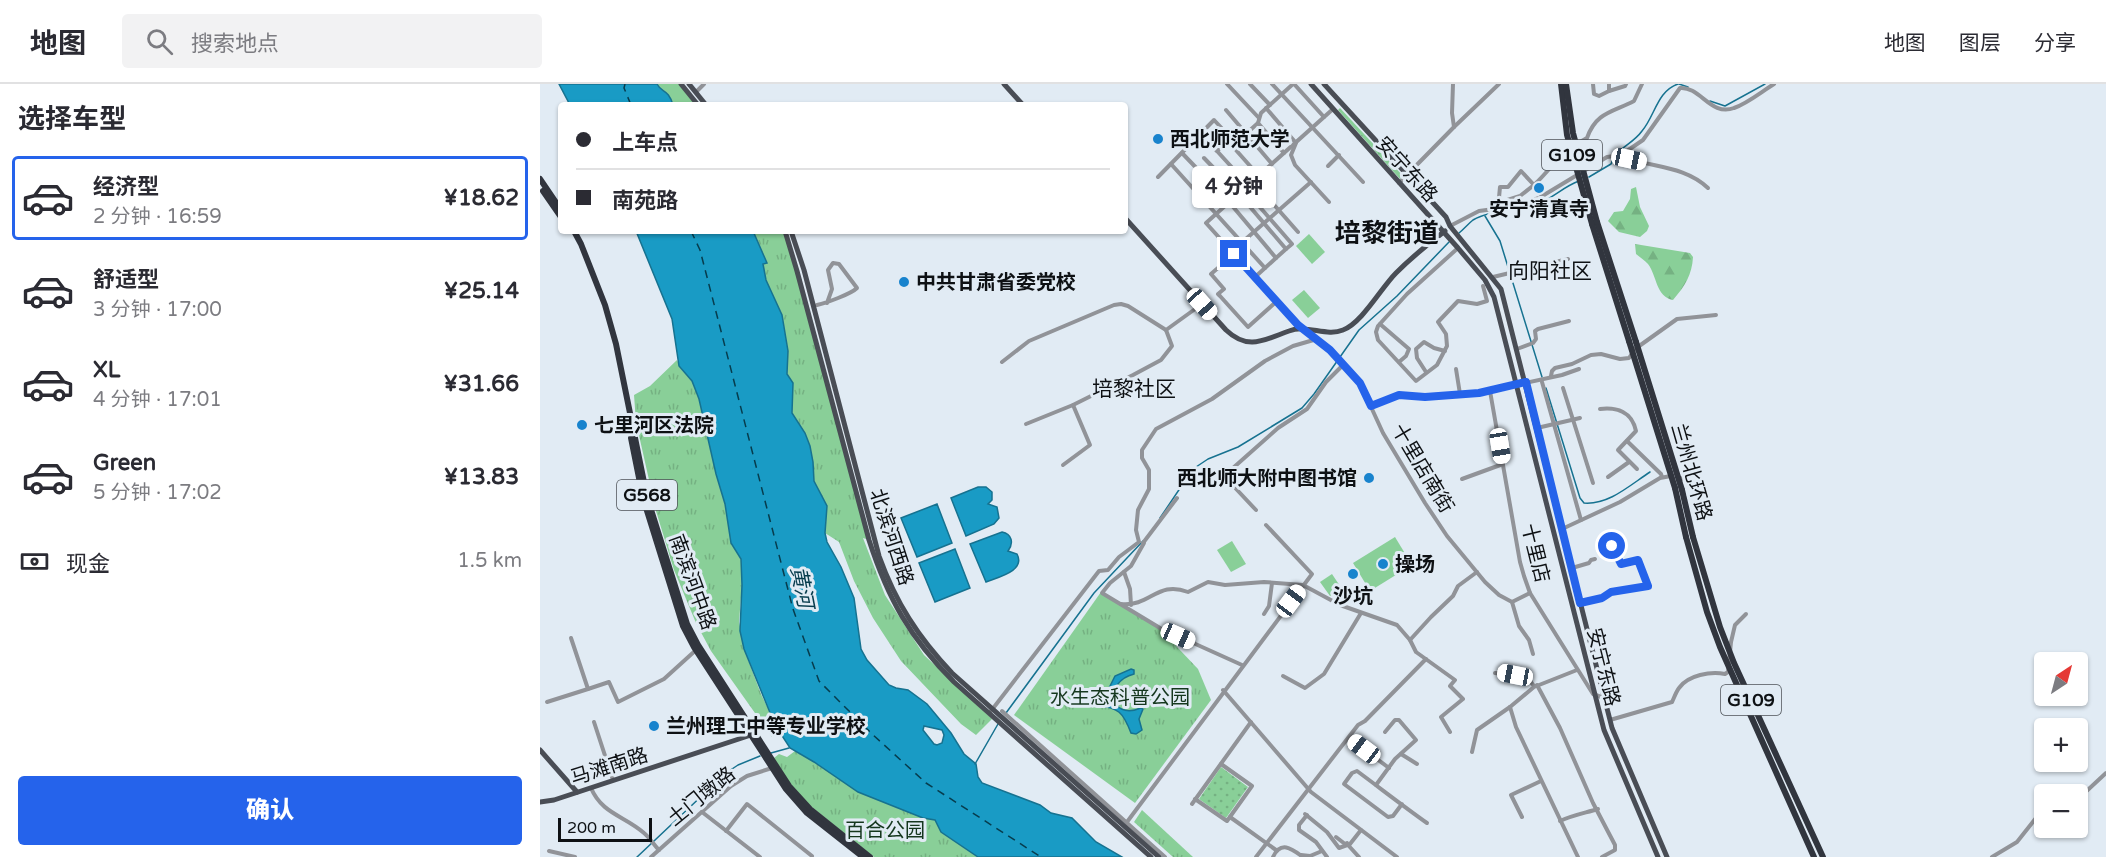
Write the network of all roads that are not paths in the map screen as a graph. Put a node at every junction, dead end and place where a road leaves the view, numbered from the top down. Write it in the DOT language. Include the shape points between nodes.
graph roads {
  1 [pos="681,84"];
  2 [pos="689,84"];
  3 [pos="704,84"];
  4 [pos="1004,84"];
  5 [pos="1227,84"];
  6 [pos="1236,84"];
  7 [pos="1250,84"];
  8 [pos="1272,84"];
  9 [pos="1293,84"];
  10 [pos="1311,84"];
  11 [pos="1324,84"];
  12 [pos="1453,84"];
  13 [pos="1500,84"];
  14 [pos="1561,84"];
  15 [pos="1566,84"];
  16 [pos="1593,84"];
  17 [pos="1609,84"];
  18 [pos="1626,84"];
  19 [pos="1642,84"];
  20 [pos="1774,84"];
  21 [pos="1231,88"];
  22 [pos="1609,91"];
  23 [pos="696,92"];
  24 [pos="1281,94"];
  25 [pos="696,102"];
  26 [pos="704,102"];
  27 [pos="1020,102"];
  28 [pos="1268,107"];
  29 [pos="1333,109"];
  30 [pos="1226,110"];
  31 [pos="1324,117"];
  32 [pos="1259,121"];
  33 [pos="1314,127"];
  34 [pos="1454,127"];
  35 [pos="1246,134"];
  36 [pos="1199,135"];
  37 [pos="1232,140"];
  38 [pos="1296,143"];
  39 [pos="1217,151"];
  40 [pos="1182,153"];
  41 [pos="1284,153"];
  42 [pos="1339,155"];
  43 [pos="1616,156"];
  44 [pos="1204,158"];
  45 [pos="1172,164"];
  46 [pos="1272,164"];
  47 [pos="1328,166"];
  48 [pos="1407,175"];
  49 [pos="1259,176"];
  50 [pos="1158,177"];
  51 [pos="540,179"];
  52 [pos="1253,181"];
  53 [pos="1311,182"];
  54 [pos="1363,182"];
  55 [pos="1399,183"];
  56 [pos="1248,185"];
  57 [pos="1534,185"];
  58 [pos="540,186"];
  59 [pos="1708,188"];
  60 [pos="1244,189"];
  61 [pos="1239,194"];
  62 [pos="1229,202"];
  63 [pos="1329,202"];
  64 [pos="1498,205"];
  65 [pos="558,206"];
  66 [pos="1278,210"];
  67 [pos="558,212"];
  68 [pos="1216,213"];
  69 [pos="1269,218"];
  70 [pos="1128,221"];
  71 [pos="1264,223"];
  72 [pos="1594,223"];
  73 [pos="1450,226"];
  74 [pos="1254,232"];
  75 [pos="1298,232"];
  76 [pos="1443,232"];
  77 [pos="573,234"];
  78 [pos="574,234"];
  79 [pos="785,234"];
  80 [pos="792,234"];
  81 [pos="1242,242"];
  82 [pos="1456,246"];
  83 [pos="1286,249"];
  84 [pos="1233,253"];
  85 [pos="1276,258"];
  86 [pos="1568,259"];
  87 [pos="1265,268"];
  88 [pos="1255,277"];
  89 [pos="1492,277"];
  90 [pos="1483,286"];
  91 [pos="1277,302"];
  92 [pos="827,303"];
  93 [pos="1202,304"];
  94 [pos="817,305"];
  95 [pos="1716,315"];
  96 [pos="1569,321"];
  97 [pos="1380,324"];
  98 [pos="1303,328"];
  99 [pos="1166,330"];
  100 [pos="1317,339"];
  101 [pos="1409,349"];
  102 [pos="1416,349"];
  103 [pos="1517,349"];
  104 [pos="1445,351"];
  105 [pos="1340,360"];
  106 [pos="1002,362"];
  107 [pos="1399,362"];
  108 [pos="1456,369"];
  109 [pos="1579,369"];
  110 [pos="1426,372"];
  111 [pos="1551,376"];
  112 [pos="1542,380"];
  113 [pos="1526,382"];
  114 [pos="1515,385"];
  115 [pos="1563,388"];
  116 [pos="1490,391"];
  117 [pos="1460,394"];
  118 [pos="1073,405"];
  119 [pos="1371,406"];
  120 [pos="1600,409"];
  121 [pos="1580,418"];
  122 [pos="1573,419"];
  123 [pos="1026,424"];
  124 [pos="1556,424"];
  125 [pos="1537,428"];
  126 [pos="1627,441"];
  127 [pos="1629,462"];
  128 [pos="1503,464"];
  129 [pos="1063,465"];
  130 [pos="1637,469"];
  131 [pos="1608,477"];
  132 [pos="1662,477"];
  133 [pos="1462,479"];
  134 [pos="1689,480"];
  135 [pos="1593,483"];
  136 [pos="1177,498"];
  137 [pos="1256,510"];
  138 [pos="1581,520"];
  139 [pos="1266,525"];
  140 [pos="1562,528"];
  141 [pos="1690,537"];
  142 [pos="1622,538"];
  143 [pos="1142,542"];
  144 [pos="1595,559"];
  145 [pos="1572,567"];
  146 [pos="1124,572"];
  147 [pos="1477,572"];
  148 [pos="1272,583"];
  149 [pos="1303,585"];
  150 [pos="1530,593"];
  151 [pos="1512,602"];
  152 [pos="1121,603"];
  153 [pos="1580,603"];
  154 [pos="1131,605"];
  155 [pos="1361,613"];
  156 [pos="1264,614"];
  157 [pos="1746,614"];
  158 [pos="571,638"];
  159 [pos="1410,640"];
  160 [pos="696,650"];
  161 [pos="1533,654"];
  162 [pos="1426,659"];
  163 [pos="1242,665"];
  164 [pos="1577,670"];
  165 [pos="1495,673"];
  166 [pos="1283,676"];
  167 [pos="1535,686"];
  168 [pos="588,689"];
  169 [pos="1223,690"];
  170 [pos="1596,696"];
  171 [pos="1604,698"];
  172 [pos="548,702"];
  173 [pos="1510,707"];
  174 [pos="991,712"];
  175 [pos="999,715"];
  176 [pos="1005,720"];
  177 [pos="1610,720"];
  178 [pos="594,722"];
  179 [pos="1251,722"];
  180 [pos="1385,732"];
  181 [pos="1450,732"];
  182 [pos="754,734"];
  183 [pos="1349,738"];
  184 [pos="540,750"];
  185 [pos="1472,752"];
  186 [pos="1401,754"];
  187 [pos="1221,764"];
  188 [pos="1417,764"];
  189 [pos="774,767"];
  190 [pos="1389,768"];
  191 [pos="2106,773"];
  192 [pos="613,780"];
  193 [pos="1541,781"];
  194 [pos="1376,785"];
  195 [pos="591,788"];
  196 [pos="1309,789"];
  197 [pos="2088,790"];
  198 [pos="577,792"];
  199 [pos="1195,799"];
  200 [pos="540,802"];
  201 [pos="1192,804"];
  202 [pos="1402,804"];
  203 [pos="1598,809"];
  204 [pos="702,813"];
  205 [pos="1230,817"];
  206 [pos="1522,817"];
  207 [pos="1560,821"];
  208 [pos="2034,821"];
  209 [pos="1127,822"];
  210 [pos="1427,823"];
  211 [pos="1361,830"];
  212 [pos="726,831"];
  213 [pos="1336,837"];
  214 [pos="1266,844"];
  215 [pos="1350,844"];
  216 [pos="659,850"];
  217 [pos="1276,850"];
  218 [pos="1322,850"];
  219 [pos="549,851"];
  220 [pos="1665,855"];
  221 [pos="812,856"];
  222 [pos="859,856"];
  223 [pos="1301,856"];
  224 [pos="1656,856"];
  225 [pos="575,857"];
  226 [pos="651,857"];
  227 [pos="760,857"];
  228 [pos="870,857"];
  229 [pos="1151,857"];
  230 [pos="1159,857"];
  231 [pos="1165,857"];
  232 [pos="1256,857"];
  233 [pos="1273,857"];
  234 [pos="1327,857"];
  235 [pos="1359,857"];
  236 [pos="1397,857"];
  237 [pos="1578,857"];
  238 [pos="1602,857"];
  239 [pos="1814,857"];
  240 [pos="1823,857"];
  241 [pos="1992,857"];
  1 -- 25 [label="main road"];
  2 -- 23 [label="main road"];
  3 -- 23 [label="street"];
  4 -- 27 [label="main road"];
  5 -- 21 [label="street"];
  6 -- 21 [label="street"];
  7 -- 28 [label="street"];
  8 -- 24 [label="street"];
  9 -- 24 [label="street"];
  9 -- 31 [label="street"];
  10 -- 29 [label="main road, 安宁东路"];
  11 -- 48 [label="main road, 安宁东路"];
  12 -- 34 [label="street"];
  13 -- 34 [label="street"];
  14 -- 72 [label="highway, 兰州北环路 / G109, bridge" via="1568,135"];
  15 -- 72 [label="highway, 兰州北环路 / G109, bridge"];
  16 -- 22 [label="street" via="1594,94"];
  17 -- 22 [label="street"];
  18 -- 22 [label="street"];
  19 -- 57 [label="street" via="1634,101 1606,112 1591,126 1587,138 1566,150"];
  20 -- 43 [label="street" via="1732,109 1714,108 1694,92 1680,88 1643,140"];
  21 -- 32 [label="street"];
  23 -- 26 [label="main road"];
  24 -- 28 [label="street"];
  24 -- 33 [label="street"];
  28 -- 32 [label="street"];
  28 -- 38 [label="street"];
  29 -- 31 [label="street"];
  29 -- 55 [label="main road, 安宁东路"];
  30 -- 35 [label="street"];
  31 -- 33 [label="street"];
  32 -- 35 [label="street"];
  32 -- 41 [label="street"];
  33 -- 38 [label="street"];
  33 -- 42 [label="street"];
  34 -- 48 [label="street"];
  35 -- 37 [label="street" via="1238,141"];
  35 -- 46 [label="street"];
  36 -- 37 [label="street" via="1214,120"];
  36 -- 39 [label="street"];
  36 -- 40 [label="street"];
  37 -- 39 [label="street"];
  37 -- 49 [label="street"];
  38 -- 41 [label="street"];
  38 -- 53 [label="street" via="1291,155"];
  39 -- 56 [label="street"];
  40 -- 45 [label="street"];
  40 -- 62 [label="street"];
  41 -- 46 [label="street"];
  42 -- 47 [label="street"];
  42 -- 54 [label="street"];
  43 -- 59 [label="street" via="1677,169"];
  43 -- 64 [label="street" via="1564,181 1548,194 1509,207"];
  44 -- 61 [label="street"];
  45 -- 50 [label="street"];
  45 -- 68 [label="street"];
  46 -- 49 [label="street"];
  48 -- 55 [label="street"];
  48 -- 73 [label="main road, 安宁东路"];
  49 -- 52 [label="street"];
  51 -- 65 [label="highway"];
  52 -- 56 [label="street"];
  52 -- 66 [label="street"];
  53 -- 63 [label="street"];
  53 -- 66 [label="street"];
  55 -- 76 [label="main road, 安宁东路"];
  56 -- 60 [label="street"];
  57 -- 64 [label="street"];
  57 -- 64 [label="street" via="1521,171 1508,187 1500,187"];
  58 -- 67 [label="highway"];
  60 -- 61 [label="street"];
  60 -- 69 [label="street"];
  61 -- 62 [label="street"];
  61 -- 71 [label="street"];
  62 -- 68 [label="street"];
  62 -- 74 [label="street"];
  64 -- 73 [label="street"];
  66 -- 69 [label="street"];
  66 -- 75 [label="street"];
  68 -- 81 [label="street"];
  68 -- 84 [label="street, 十里店南街" via="1206,223"];
  69 -- 71 [label="street"];
  69 -- 83 [label="street" via="1292,244"];
  70 -- 93 [label="main road"];
  71 -- 74 [label="street"];
  71 -- 83 [label="street"];
  72 -- 141 [label="highway, 兰州北环路 / G109, bridge"];
  73 -- 76 [label="main road"];
  73 -- 89 [label="main road, 安宁东路"];
  74 -- 81 [label="street"];
  74 -- 85 [label="street"];
  76 -- 82 [label="main road, 安宁东路"];
  76 -- 98 [label="main road" via="1395,274 1364,313 1343,331"];
  77 -- 160 [label="highway, 南滨河中路 / G568" via="608,325 643,498 683,626"];
  78 -- 182 [label="highway, 南滨河中路 / G568" via="614,334 647,497 687,624"];
  79 -- 174 [label="main road, 北滨河西路" via="880,576 892,602 932,660"];
  80 -- 174 [label="main road, 北滨河西路" via="889,584 930,650"];
  81 -- 84 [label="street"];
  81 -- 87 [label="street"];
  82 -- 97 [label="street"];
  82 -- 114 [label="main road, 安宁东路" via="1494,297"];
  83 -- 85 [label="street"];
  84 -- 88 [label="street, 十里店南街"];
  84 -- 91 [label="street" via="1212,274 1224,289 1218,294 1248,327"];
  85 -- 87 [label="street"];
  86 -- 89 [label="street"];
  87 -- 88 [label="street"];
  88 -- 91 [label="street, 十里店南街"];
  89 -- 103 [label="main road, 安宁东路" via="1501,289"];
  90 -- 104 [label="street" via="1487,301 1458,301 1438,322 1446,334"];
  91 -- 98 [label="street, 十里店南街"];
  92 -- 92 [label="street" via="857,288 839,264 833,263 828,270 832,289"];
  92 -- 94 [label="street"];
  93 -- 98 [label="main road" via="1226,330 1245,342"];
  93 -- 99 [label="street"];
  95 -- 111 [label="street" via="1677,319 1635,349 1629,358 1591,355 1555,368"];
  96 -- 103 [label="street" via="1535,331 1536,339"];
  97 -- 101 [label="street"];
  97 -- 107 [label="street" via="1378,339"];
  98 -- 100 [label="street, 十里店南街"];
  99 -- 106 [label="street" via="1121,304 1029,341"];
  99 -- 118 [label="street" via="1172,346 1161,360"];
  100 -- 105 [label="street, 十里店南街"];
  100 -- 143 [label="street" via="1265,361 1212,399 1156,429 1142,450 1149,470 1149,489 1138,510 1136,530"];
  101 -- 102 [label="street"];
  101 -- 107 [label="street"];
  102 -- 104 [label="street" via="1424,342"];
  102 -- 110 [label="street"];
  103 -- 113 [label="main road, 安宁东路"];
  104 -- 110 [label="street" via="1437,365"];
  105 -- 119 [label="street, 十里店南街" via="1360,383"];
  105 -- 137 [label="street" via="1307,409 1278,428 1224,476"];
  107 -- 110 [label="street" via="1416,381"];
  108 -- 117 [label="street"];
  109 -- 111 [label="street"];
  111 -- 112 [label="street"];
  112 -- 113 [label="street"];
  112 -- 124 [label="street"];
  113 -- 114 [label="street"];
  113 -- 125 [label="main road, 安宁东路"];
  114 -- 116 [label="street"];
  114 -- 170 [label="main road, 安宁东路"];
  115 -- 122 [label="street"];
  116 -- 117 [label="street"];
  116 -- 128 [label="street, 十里店"];
  117 -- 119 [label="street" via="1399,395"];
  118 -- 123 [label="street"];
  118 -- 129 [label="street" via="1090,445"];
  119 -- 147 [label="street, 十里店南街" via="1425,503"];
  120 -- 126 [label="street" via="1619,410 1631,418 1636,431"];
  121 -- 122 [label="street"];
  122 -- 124 [label="street"];
  122 -- 135 [label="street"];
  124 -- 125 [label="street"];
  124 -- 138 [label="street"];
  125 -- 140 [label="main road, 安宁东路"];
  126 -- 127 [label="street" via="1618,450"];
  126 -- 132 [label="street"];
  127 -- 130 [label="street"];
  127 -- 131 [label="street"];
  128 -- 133 [label="street"];
  128 -- 150 [label="street, 十里店" via="1520,562"];
  132 -- 134 [label="street"];
  132 -- 138 [label="street"];
  136 -- 143 [label="street"];
  138 -- 140 [label="street"];
  139 -- 149 [label="street" via="1312,574"];
  140 -- 145 [label="main road, 安宁东路"];
  141 -- 239 [label="highway, 兰州北环路 / G109, bridge" via="1707,612 1724,656"];
  141 -- 240 [label="highway, 兰州北环路 / G109, bridge" via="1734,663"];
  142 -- 153 [label="street" via="1612,546 1620,563 1638,560 1648,586 1611,592"];
  143 -- 146 [label="street"];
  143 -- 174 [label="street" via="1119,557 1108,570 1099,571"];
  144 -- 145 [label="street"];
  145 -- 153 [label="main road, 安宁东路"];
  146 -- 152 [label="street" via="1102,593"];
  146 -- 154 [label="street"];
  147 -- 151 [label="street, 十里店南街" via="1499,595"];
  147 -- 159 [label="street" via="1458,586"];
  148 -- 149 [label="street"];
  148 -- 154 [label="street" via="1208,582 1188,592 1168,589"];
  148 -- 156 [label="street"];
  149 -- 155 [label="street"];
  149 -- 163 [label="street"];
  150 -- 151 [label="street"];
  150 -- 164 [label="street, 十里店"];
  151 -- 161 [label="street"];
  152 -- 154 [label="street"];
  152 -- 163 [label="street" via="1160,628"];
  153 -- 171 [label="main road, 安宁东路"];
  155 -- 159 [label="street" via="1397,625"];
  155 -- 166 [label="street" via="1324,674 1305,688"];
  157 -- 177 [label="street" via="1736,626 1731,642 1728,672 1713,672 1686,681 1672,702"];
  158 -- 168 [label="street"];
  159 -- 162 [label="street" via="1416,652"];
  160 -- 168 [label="street" via="664,679 618,702 609,682"];
  160 -- 182 [label="highway, 南滨河中路 / G568"];
  162 -- 181 [label="street" via="1455,680 1450,686 1463,699 1441,717"];
  162 -- 183 [label="street"];
  163 -- 169 [label="street"];
  164 -- 167 [label="street"];
  164 -- 170 [label="street, 十里店"];
  165 -- 167 [label="street" via="1526,676"];
  167 -- 173 [label="street"];
  167 -- 203 [label="street" via="1560,728"];
  168 -- 172 [label="street"];
  169 -- 179 [label="street"];
  169 -- 209 [label="street"];
  170 -- 171 [label="street"];
  170 -- 224 [label="main road, 安宁东路" via="1604,730"];
  171 -- 177 [label="main road, 安宁东路"];
  173 -- 185 [label="street" via="1477,730"];
  173 -- 193 [label="street"];
  174 -- 175 [label="main road, 北滨河西路"];
  175 -- 176 [label="main road, 北滨河西路"];
  175 -- 176 [label="street"];
  176 -- 209 [label="street"];
  176 -- 229 [label="main road, 北滨河西路"];
  176 -- 230 [label="main road, 北滨河西路"];
  177 -- 220 [label="main road, 安宁东路"];
  178 -- 192 [label="street"];
  179 -- 187 [label="street"];
  179 -- 196 [label="street"];
  180 -- 186 [label="street" via="1399,720 1416,740"];
  182 -- 189 [label="highway, 南滨河中路 / G568"];
  182 -- 192 [label="main road, 马滩南路"];
  183 -- 190 [label="street"];
  183 -- 196 [label="street"];
  184 -- 198 [label="main road"];
  186 -- 188 [label="street"];
  186 -- 190 [label="street"];
  187 -- 199 [label="street"];
  187 -- 205 [label="street" via="1252,786"];
  189 -- 204 [label="street, 土门墩路" via="731,786"];
  189 -- 222 [label="highway, 南滨河中路 / G568" via="786,789 807,813"];
  189 -- 228 [label="highway, 南滨河中路 / G568" via="810,809"];
  190 -- 194 [label="street"];
  191 -- 197 [label="street"];
  192 -- 195 [label="main road, 马滩南路"];
  193 -- 206 [label="street" via="1511,795"];
  193 -- 207 [label="street"];
  194 -- 202 [label="street"];
  194 -- 202 [label="street" via="1357,771 1344,784 1388,818"];
  195 -- 198 [label="main road, 马滩南路"];
  195 -- 216 [label="street" via="595,798 646,834"];
  196 -- 211 [label="street"];
  196 -- 214 [label="street"];
  198 -- 200 [label="main road, 马滩南路"];
  199 -- 201 [label="street"];
  199 -- 205 [label="street" via="1227,821"];
  202 -- 210 [label="street"];
  203 -- 207 [label="street"];
  203 -- 238 [label="street" via="1616,848"];
  204 -- 212 [label="street"];
  204 -- 216 [label="street, 土门墩路"];
  205 -- 214 [label="street"];
  207 -- 237 [label="street"];
  208 -- 241 [label="street" via="2017,842"];
  209 -- 231 [label="street"];
  211 -- 215 [label="street"];
  211 -- 236 [label="street"];
  212 -- 221 [label="street" via="747,804"];
  212 -- 227 [label="street"];
  213 -- 215 [label="street"];
  214 -- 217 [label="street"];
  214 -- 232 [label="street"];
  215 -- 218 [label="street" via="1337,847 1306,814 1299,830"];
  215 -- 235 [label="street"];
  216 -- 226 [label="street, 土门墩路"];
  217 -- 223 [label="street" via="1289,847"];
  217 -- 233 [label="street"];
  218 -- 223 [label="street"];
  218 -- 234 [label="street"];
  219 -- 225 [label="street"];
  220 -- 224 [label="street"];
}
